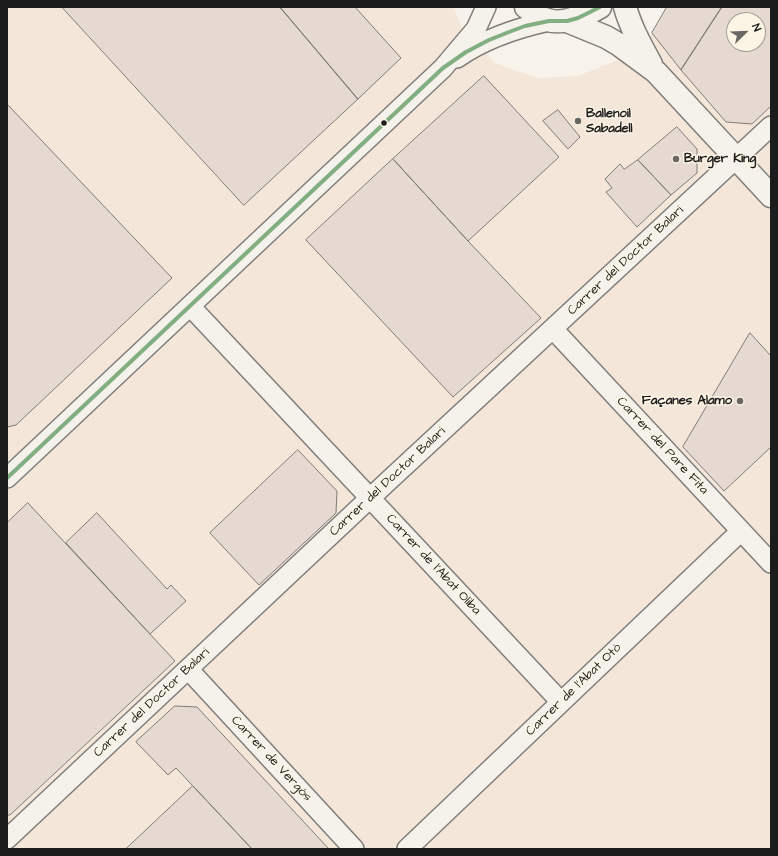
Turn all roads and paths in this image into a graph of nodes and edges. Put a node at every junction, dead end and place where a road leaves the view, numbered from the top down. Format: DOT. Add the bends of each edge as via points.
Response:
graph roads {
  1 [pos="486,7"];
  2 [pos="526,7"];
  3 [pos="600,7"];
  4 [pos="625,7"];
  5 [pos="558,21"];
  6 [pos="443,68"];
  7 [pos="656,72"];
  8 [pos="771,126"];
  9 [pos="736,159"];
  10 [pos="771,196"];
  11 [pos="190,306"];
  12 [pos="553,329"];
  13 [pos="7,478"];
  14 [pos="370,498"];
  15 [pos="741,531"];
  16 [pos="771,563"];
  17 [pos="188,669"];
  18 [pos="561,702"];
  19 [pos="7,839"];
  20 [pos="354,849"];
  21 [pos="407,849"];
  1 -- 6 [label="street" via="476,29"];
  2 -- 5 [label="main road" via="532,12"];
  3 -- 5 [label="main road" via="578,18"];
  4 -- 7 [label="main road" via="634,32"];
  5 -- 6 [label="street" via="525,26 490,40"];
  5 -- 7 [label="main road" via="606,37"];
  6 -- 11 [label="street"];
  7 -- 9 [label="main road"];
  8 -- 9 [label="street, Carrer del Doctor Balari"];
  9 -- 10 [label="main road"];
  9 -- 12 [label="street, Carrer del Doctor Balari"];
  11 -- 13 [label="street"];
  11 -- 14 [label="street, Carrer de l'Abat Oliba"];
  12 -- 14 [label="street, Carrer del Doctor Balari"];
  12 -- 15 [label="street, Carrer del Pare Fita"];
  14 -- 17 [label="street, Carrer del Doctor Balari"];
  14 -- 18 [label="street, Carrer de l'Abat Oliba"];
  15 -- 16 [label="street, Carrer del Pare Fita"];
  15 -- 18 [label="street, Carrer de l'Abat Otó"];
  17 -- 19 [label="street, Carrer del Doctor Balari"];
  17 -- 20 [label="street, Carrer de Vergós"];
  18 -- 21 [label="street, Carrer de l'Abat Otó"];
}
